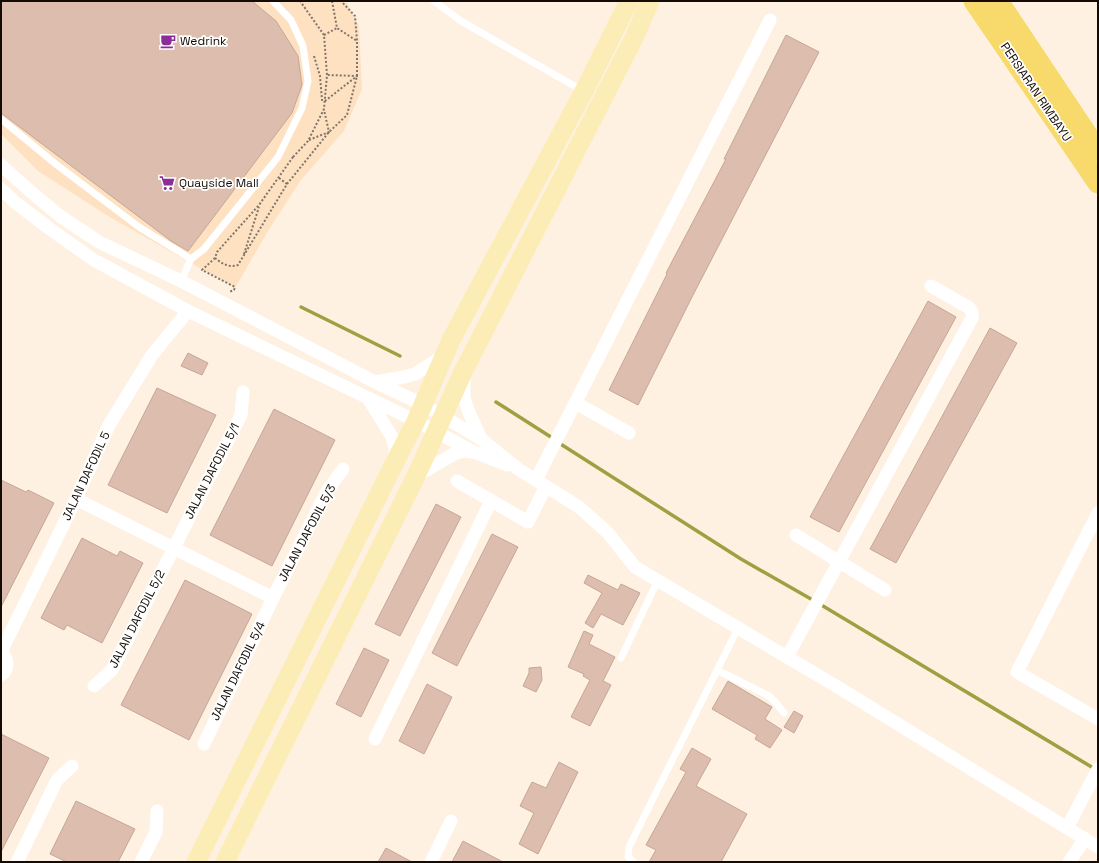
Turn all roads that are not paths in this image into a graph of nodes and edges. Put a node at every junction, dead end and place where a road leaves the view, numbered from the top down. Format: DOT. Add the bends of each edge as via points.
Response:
graph roads {
  1 [pos="273,1"];
  2 [pos="434,1"];
  3 [pos="629,1"];
  4 [pos="650,1"];
  5 [pos="974,1"];
  6 [pos="998,1"];
  7 [pos="770,20"];
  8 [pos="584,91"];
  9 [pos="1,119"];
  10 [pos="1098,151"];
  11 [pos="1,165"];
  12 [pos="1098,183"];
  13 [pos="1,189"];
  14 [pos="191,259"];
  15 [pos="181,281"];
  16 [pos="931,286"];
  17 [pos="188,311"];
  18 [pos="451,340"];
  19 [pos="464,370"];
  20 [pos="375,382"];
  21 [pos="243,392"];
  22 [pos="368,398"];
  23 [pos="576,403"];
  24 [pos="420,413"];
  25 [pos="439,424"];
  26 [pos="629,433"];
  27 [pos="481,438"];
  28 [pos="474,452"];
  29 [pos="395,462"];
  30 [pos="343,468"];
  31 [pos="518,469"];
  32 [pos="416,476"];
  33 [pos="457,481"];
  34 [pos="541,483"];
  35 [pos="76,499"];
  36 [pos="491,501"];
  37 [pos="1098,513"];
  38 [pos="796,535"];
  39 [pos="174,548"];
  40 [pos="838,561"];
  41 [pos="658,580"];
  42 [pos="885,590"];
  43 [pos="273,598"];
  44 [pos="738,628"];
  45 [pos="1,652"];
  46 [pos="786,657"];
  47 [pos="621,658"];
  48 [pos="717,670"];
  49 [pos="1,675"];
  50 [pos="94,686"];
  51 [pos="784,713"];
  52 [pos="1098,719"];
  53 [pos="375,738"];
  54 [pos="204,744"];
  55 [pos="72,766"];
  56 [pos="1097,771"];
  57 [pos="157,811"];
  58 [pos="451,821"];
  59 [pos="1067,828"];
  60 [pos="1082,842"];
  61 [pos="1098,847"];
  62 [pos="1070,861"];
  63 [pos="17,862"];
  64 [pos="141,862"];
  65 [pos="196,862"];
  66 [pos="225,862"];
  67 [pos="430,862"];
  68 [pos="634,862"];
  1 -- 14 [label="lane" via="291,20 303,46 308,81 302,108 278,157 204,249"];
  2 -- 8 [label="lane" via="461,21"];
  3 -- 8 [label="street"];
  4 -- 19 [label="street" via="635,36"];
  5 -- 12 [label="main road, PERSIARAN RIMBAYU"];
  6 -- 10 [label="main road, PERSIARAN RIMBAYU"];
  7 -- 23 [label="street"];
  8 -- 18 [label="street"];
  9 -- 14 [label="lane" via="139,227"];
  11 -- 15 [label="street" via="60,216 99,242"];
  13 -- 17 [label="street" via="50,229 94,260"];
  14 -- 15 [label="lane"];
  15 -- 20 [label="street"];
  16 -- 40 [label="street" via="968,307 973,315"];
  17 -- 22 [label="street"];
  17 -- 35 [label="street, JALAN DAFODIL 5" via="152,355 113,419"];
  18 -- 20 [label="street" via="440,358 415,374"];
  18 -- 24 [label="street"];
  19 -- 25 [label="street"];
  19 -- 27 [label="street" via="464,398"];
  20 -- 24 [label="street"];
  21 -- 39 [label="street, JALAN DAFODIL 5/1" via="240,415"];
  22 -- 24 [label="street"];
  22 -- 29 [label="street" via="392,437"];
  23 -- 26 [label="street"];
  23 -- 34 [label="street" via="556,442"];
  24 -- 25 [label="street"];
  24 -- 25 [label="street"];
  24 -- 29 [label="street"];
  25 -- 27 [label="street"];
  25 -- 28 [label="street"];
  25 -- 32 [label="street"];
  27 -- 31 [label="street"];
  28 -- 31 [label="street"];
  28 -- 32 [label="street" via="463,451 454,454"];
  29 -- 65 [label="street"];
  30 -- 43 [label="street, JALAN DAFODIL 5/3" via="327,491"];
  31 -- 34 [label="street"];
  32 -- 66 [label="street"];
  33 -- 36 [label="street"];
  34 -- 36 [label="street" via="528,522"];
  34 -- 41 [label="street" via="579,507 608,533 636,567"];
  35 -- 39 [label="street"];
  35 -- 45 [label="street, JALAN DAFODIL 5"];
  36 -- 53 [label="street"];
  37 -- 52 [label="street" via="1017,672"];
  38 -- 40 [label="street"];
  39 -- 43 [label="street"];
  39 -- 50 [label="street, JALAN DAFODIL 5/2" via="112,670"];
  40 -- 42 [label="street"];
  40 -- 46 [label="street"];
  41 -- 44 [label="street"];
  41 -- 47 [label="lane"];
  43 -- 54 [label="street, JALAN DAFODIL 5/4"];
  44 -- 46 [label="street"];
  44 -- 48 [label="lane"];
  45 -- 49 [label="street" via="7,662 6,670"];
  46 -- 59 [label="street"];
  48 -- 51 [label="lane" via="769,696"];
  48 -- 68 [label="lane" via="629,847 628,857"];
  55 -- 63 [label="street" via="57,780"];
  56 -- 59 [label="street"];
  57 -- 64 [label="street" via="156,832"];
  58 -- 67 [label="street"];
  59 -- 60 [label="street"];
  60 -- 61 [label="street"];
  60 -- 62 [label="street"];
}
